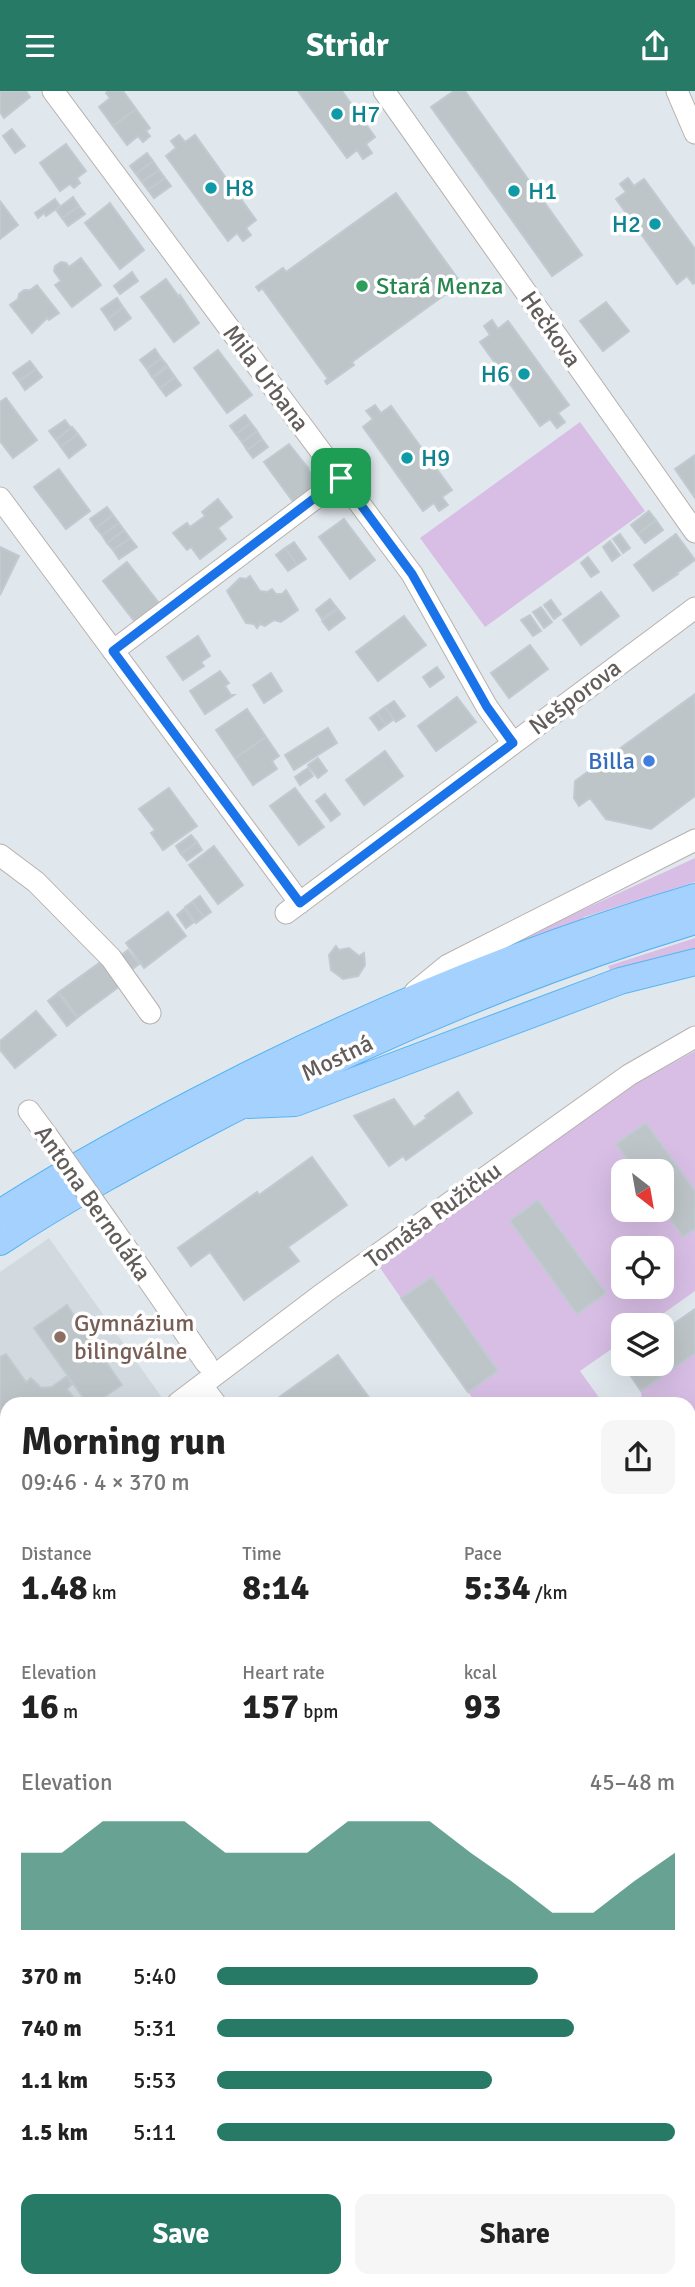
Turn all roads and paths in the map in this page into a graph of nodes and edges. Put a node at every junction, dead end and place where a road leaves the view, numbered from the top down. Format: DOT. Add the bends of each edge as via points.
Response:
graph roads {
  1 [pos="53,91"];
  2 [pos="384,91"];
  3 [pos="677,91"];
  4 [pos="695,132"];
  5 [pos="341,478"];
  6 [pos="0,498"];
  7 [pos="695,532"];
  8 [pos="695,608"];
  9 [pos="113,651"];
  10 [pos="513,743"];
  11 [pos="695,840"];
  12 [pos="0,855"];
  13 [pos="695,897"];
  14 [pos="695,921"];
  15 [pos="695,962"];
  16 [pos="403,1002"];
  17 [pos="150,1013"];
  18 [pos="695,1037"];
  19 [pos="242,1105"];
  20 [pos="29,1111"];
  21 [pos="0,1213"];
  22 [pos="0,1242"];
  23 [pos="206,1363"];
  24 [pos="202,1386"];
  25 [pos="186,1397"];
  26 [pos="210,1397"];
  1 -- 5 [label="street, Mila Urbana"];
  2 -- 7 [label="street, Hečkova"];
  3 -- 4 [label="street"];
  5 -- 9 [label="street"];
  5 -- 10 [label="street, Mila Urbana" via="412,574 487,707"];
  6 -- 9 [label="street"];
  8 -- 10 [label="street, Nešporova"];
  9 -- 10 [label="street, Nešporova" via="293,908"];
  11 -- 16 [label="street" via="448,965"];
  12 -- 17 [label="street" via="36,882 111,958"];
  13 -- 16 [label="main road, Mostná" via="556,941"];
  14 -- 19 [label="main road, Mostná" via="443,1011"];
  15 -- 19 [label="main road" via="620,981 295,1103"];
  16 -- 21 [label="main road, Mostná" via="172,1113"];
  18 -- 24 [label="street, Tomáša Ružičku" via="618,1083 325,1292"];
  19 -- 22 [label="main road, Mostná" via="110,1174"];
  20 -- 23 [label="street, Antona Bernoláka, bridge"];
  24 -- 25 [label="street, Tomáša Ružičku"];
  24 -- 26 [label="street"];
}
